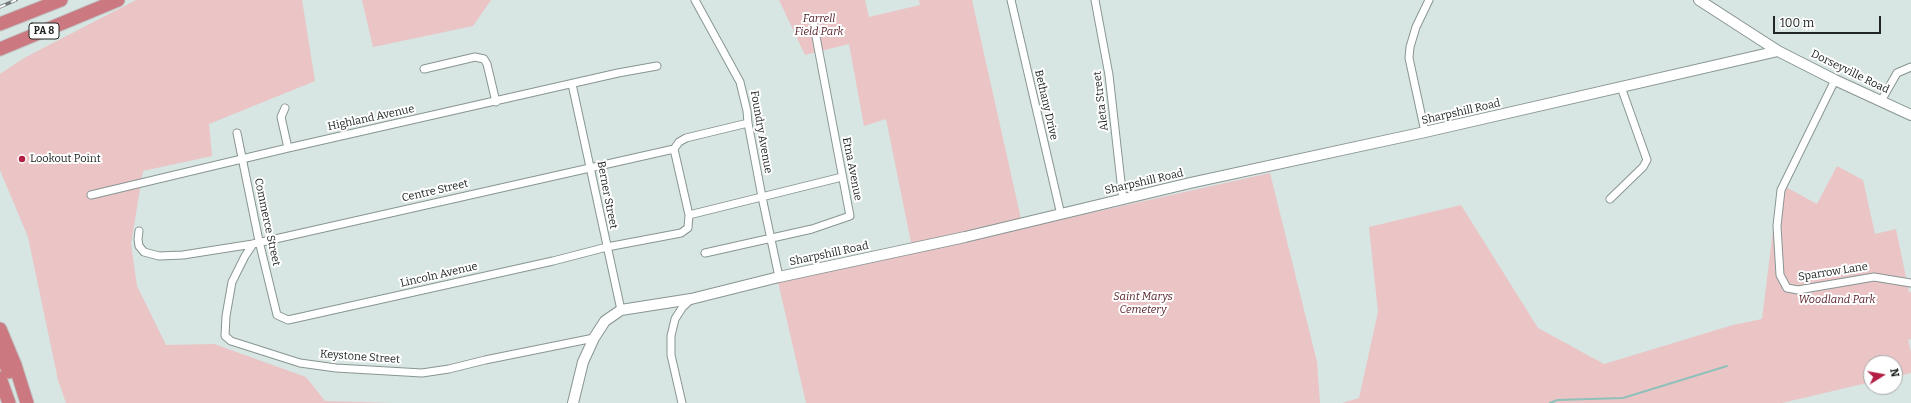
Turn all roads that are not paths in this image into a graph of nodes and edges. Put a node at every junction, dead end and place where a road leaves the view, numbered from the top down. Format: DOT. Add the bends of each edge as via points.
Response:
graph roads {
  1 [pos="61,0"];
  2 [pos="118,0"];
  3 [pos="696,0"];
  4 [pos="1010,0"];
  5 [pos="1096,0"];
  6 [pos="1429,0"];
  7 [pos="1701,0"];
  8 [pos="87,14"];
  9 [pos="0,24"];
  10 [pos="814,26"];
  11 [pos="0,49"];
  12 [pos="1778,51"];
  13 [pos="0,56"];
  14 [pos="657,66"];
  15 [pos="1911,67"];
  16 [pos="424,69"];
  17 [pos="1835,80"];
  18 [pos="572,84"];
  19 [pos="1621,87"];
  20 [pos="1881,101"];
  21 [pos="496,102"];
  22 [pos="285,108"];
  23 [pos="1911,115"];
  24 [pos="748,123"];
  25 [pos="1426,132"];
  26 [pos="237,133"];
  27 [pos="288,148"];
  28 [pos="674,149"];
  29 [pos="243,159"];
  30 [pos="591,167"];
  31 [pos="842,177"];
  32 [pos="90,195"];
  33 [pos="762,197"];
  34 [pos="1610,199"];
  35 [pos="1123,200"];
  36 [pos="689,215"];
  37 [pos="1061,215"];
  38 [pos="139,231"];
  39 [pos="770,238"];
  40 [pos="256,242"];
  41 [pos="607,247"];
  42 [pos="705,253"];
  43 [pos="779,277"];
  44 [pos="1911,283"];
  45 [pos="691,298"];
  46 [pos="621,310"];
  47 [pos="277,315"];
  48 [pos="0,329"];
  49 [pos="594,338"];
  50 [pos="0,353"];
  51 [pos="0,378"];
  52 [pos="9,403"];
  53 [pos="23,403"];
  54 [pos="27,403"];
  55 [pos="573,403"];
  56 [pos="682,403"];
  1 -- 9 [label="highway, PA 8"];
  2 -- 8 [label="highway, PA 8"];
  3 -- 24 [label="street, Foundry Avenue" via="740,82"];
  4 -- 37 [label="street, Bethany Drive"];
  5 -- 35 [label="street, Aleta Street" via="1109,75"];
  6 -- 25 [label="street" via="1416,27 1409,58"];
  7 -- 12 [label="street, Dorseyville Road"];
  8 -- 11 [label="highway, PA 8"];
  8 -- 13 [label="highway"];
  10 -- 31 [label="street, Etna Avenue"];
  12 -- 17 [label="street, Dorseyville Road"];
  12 -- 19 [label="street, Sharpshill Road"];
  14 -- 18 [label="street, Highland Avenue"];
  15 -- 20 [label="street" via="1897,73"];
  16 -- 21 [label="street" via="475,57 484,59"];
  17 -- 20 [label="street, Dorseyville Road"];
  17 -- 44 [label="street, Sparrow Lane" via="1781,190 1777,226 1780,275 1787,288 1798,290 1874,277"];
  18 -- 21 [label="street, Highland Avenue"];
  18 -- 30 [label="street, Berner Street"];
  19 -- 25 [label="street, Sharpshill Road"];
  19 -- 34 [label="street" via="1647,160"];
  20 -- 23 [label="street, Dorseyville Road"];
  21 -- 27 [label="street, Highland Avenue"];
  22 -- 27 [label="street" via="281,117"];
  24 -- 28 [label="street, Centre Street" via="686,138"];
  24 -- 33 [label="street, Foundry Avenue"];
  25 -- 35 [label="street, Sharpshill Road" via="1290,160"];
  26 -- 29 [label="street, Commerce Street"];
  27 -- 29 [label="street, Highland Avenue"];
  28 -- 30 [label="street, Centre Street"];
  28 -- 36 [label="street"];
  29 -- 32 [label="street, Highland Avenue"];
  29 -- 40 [label="street, Commerce Street"];
  30 -- 40 [label="street, Centre Street"];
  30 -- 41 [label="street, Berner Street"];
  31 -- 33 [label="street"];
  31 -- 39 [label="street, Etna Avenue" via="850,216 812,229"];
  33 -- 36 [label="street"];
  33 -- 39 [label="street, Foundry Avenue"];
  35 -- 37 [label="street, Sharpshill Road"];
  36 -- 41 [label="street, Lincoln Avenue" via="688,228 681,233"];
  37 -- 43 [label="street, Sharpshill Road"];
  38 -- 40 [label="street, Centre Street" via="139,246 144,252 159,256 183,255"];
  39 -- 42 [label="street, Etna Avenue"];
  39 -- 43 [label="street, Foundry Avenue"];
  40 -- 47 [label="street, Commerce Street"];
  40 -- 49 [label="street, Keystone Street" via="245,256 232,282 225,336 231,341 300,363 336,368 422,373"];
  41 -- 46 [label="street, Berner Street"];
  41 -- 47 [label="street, Lincoln Avenue" via="288,320"];
  43 -- 45 [label="street, Sharpshill Road"];
  45 -- 46 [label="street, Sharpshill Road"];
  45 -- 56 [label="street" via="675,319 671,336 671,355"];
  46 -- 49 [label="street, Sharpshill Road" via="605,321"];
  48 -- 54 [label="highway"];
  49 -- 55 [label="street, Sharpshill Road" via="583,362"];
  50 -- 53 [label="highway"];
  51 -- 52 [label="highway"];
}
